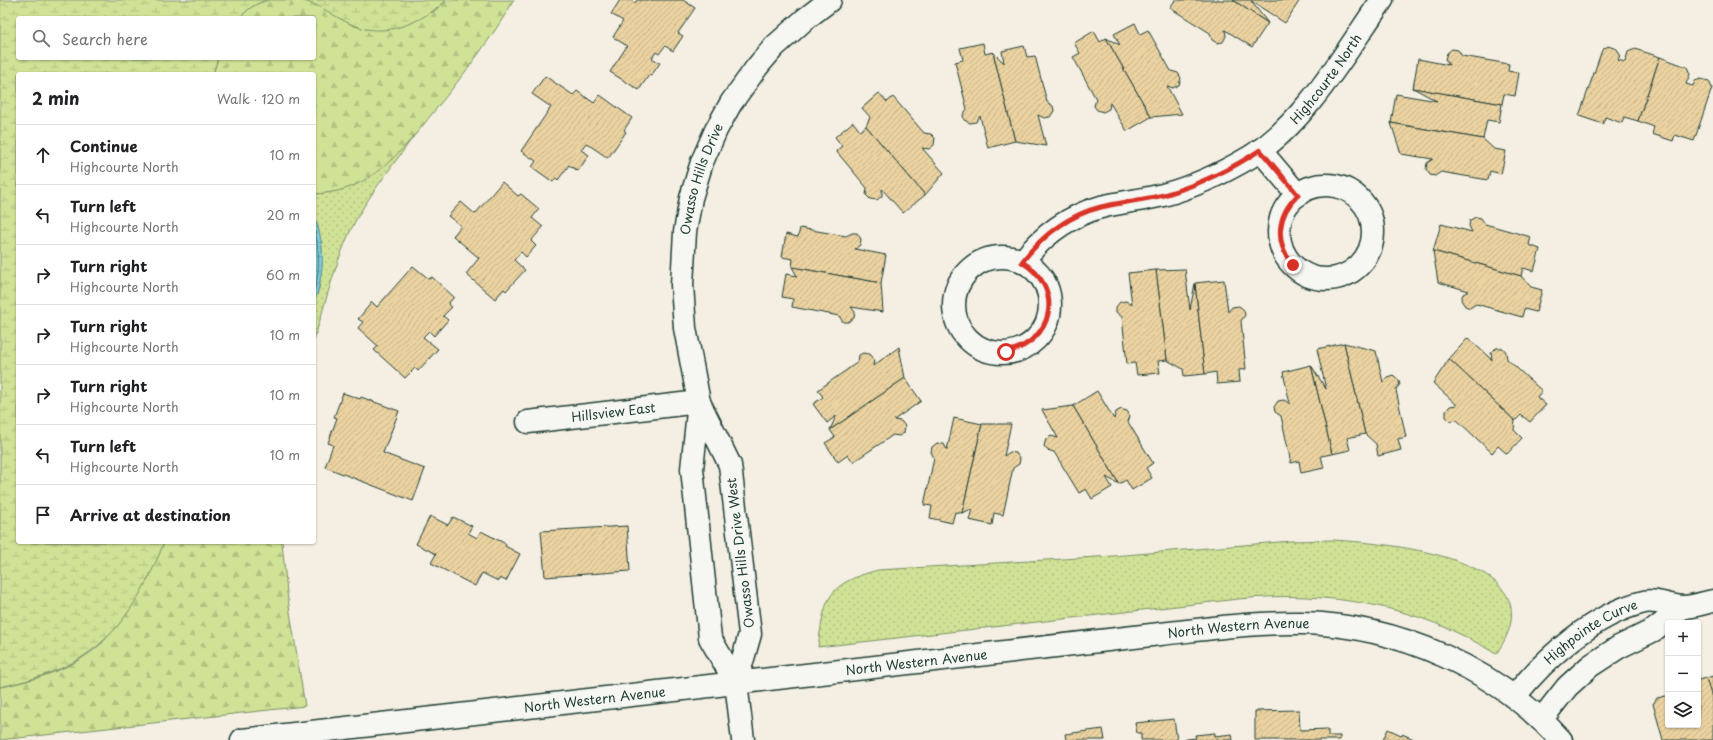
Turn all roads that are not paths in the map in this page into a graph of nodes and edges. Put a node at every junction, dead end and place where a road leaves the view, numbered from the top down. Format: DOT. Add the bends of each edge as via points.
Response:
graph roads {
  1 [pos="830,0"];
  2 [pos="1382,0"];
  3 [pos="1260,150"];
  4 [pos="1298,195"];
  5 [pos="1022,262"];
  6 [pos="699,402"];
  7 [pos="528,422"];
  8 [pos="1713,601"];
  9 [pos="1683,607"];
  10 [pos="736,683"];
  11 [pos="1514,697"];
  12 [pos="1541,720"];
  13 [pos="334,735"];
  14 [pos="242,740"];
  15 [pos="743,740"];
  16 [pos="1561,740"];
  1 -- 6 [label="street, Owasso Hills Drive" via="783,38 752,73 719,123 696,180 685,232 682,285 685,328"];
  2 -- 3 [label="street, Highcourte North" via="1317,92 1287,126"];
  3 -- 4 [label="street"];
  3 -- 5 [label="street, Highcourte North" via="1231,167 1175,191 1101,207 1078,216 1043,239"];
  4 -- 4 [label="street" via="1281,219 1280,239 1286,258 1300,272 1319,279 1338,278 1356,269 1369,252 1373,232 1363,203 1347,190 1337,186 1317,186"];
  5 -- 5 [label="street" via="1012,258 990,258 970,268 958,286 955,297 956,319 967,338 986,350 1006,352 1026,346 1034,340 1046,323 1049,303 1044,283 1031,267"];
  6 -- 7 [label="street, Hillsview East"];
  6 -- 10 [label="street" via="692,469 710,638"];
  6 -- 10 [label="street, Owasso Hills Drive West" via="730,465 750,634"];
  8 -- 9 [label="street, Highpointe Curve"];
  9 -- 11 [label="street, Highpointe Curve" via="1645,602 1604,619 1574,638 1546,662"];
  9 -- 12 [label="street, Highpointe Curve" via="1654,630 1619,647 1590,666 1567,687"];
  10 -- 11 [label="street, North Western Avenue" via="1160,634 1255,624 1303,623 1350,628 1400,639 1460,664"];
  10 -- 13 [label="street, North Western Avenue"];
  10 -- 15 [label="street"];
  11 -- 12 [label="street, North Western Avenue"];
  12 -- 16 [label="street, North Western Avenue"];
  13 -- 14 [label="street, North Western Avenue"];
}
